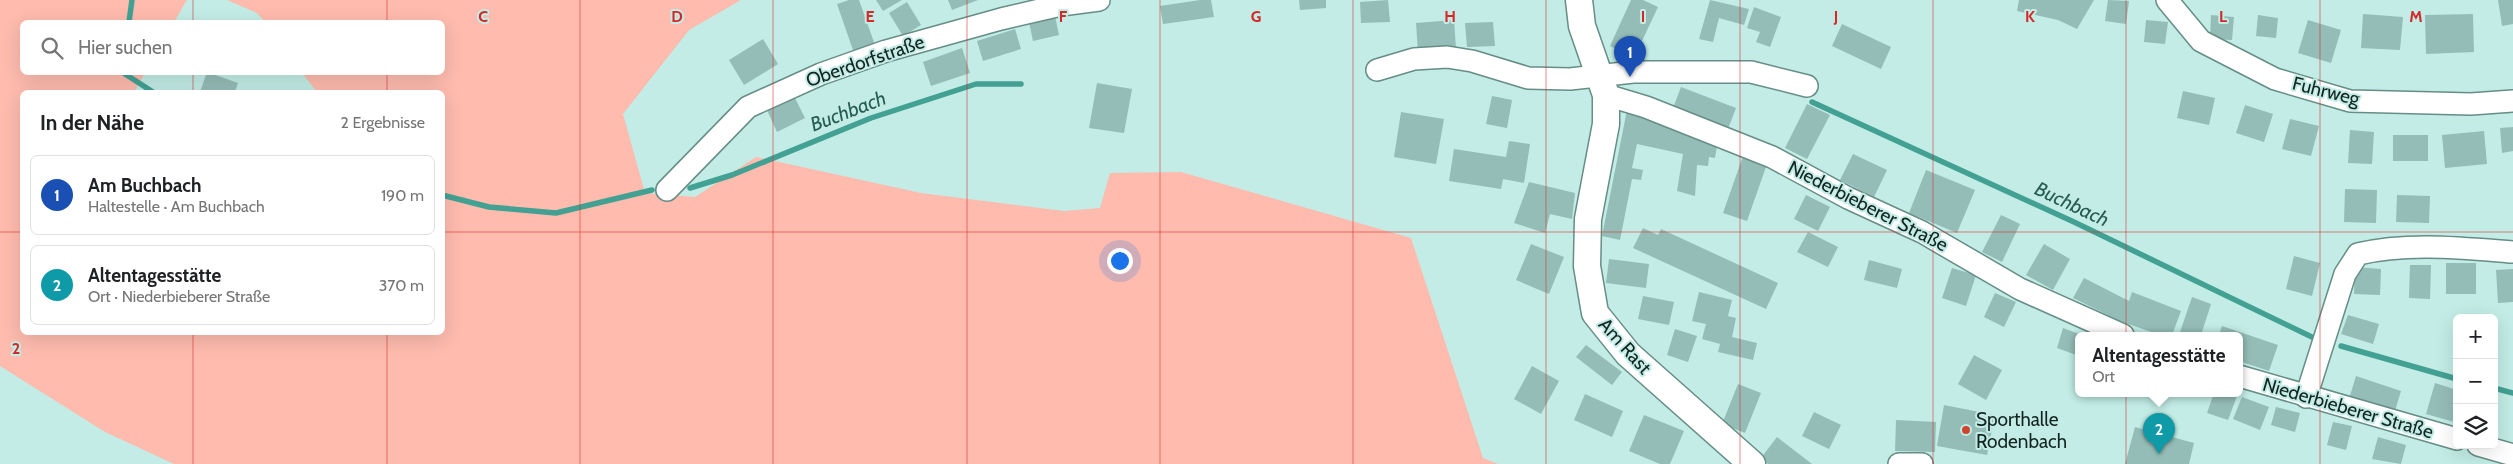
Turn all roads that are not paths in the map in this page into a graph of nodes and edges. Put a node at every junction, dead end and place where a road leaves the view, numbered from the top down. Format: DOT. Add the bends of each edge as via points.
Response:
graph roads {
  1 [pos="1099,0"];
  2 [pos="1578,0"];
  3 [pos="2167,0"];
  4 [pos="1377,70"];
  5 [pos="1603,85"];
  6 [pos="1807,86"];
  7 [pos="2513,100"];
  8 [pos="667,190"];
  9 [pos="2513,252"];
  10 [pos="2116,332"];
  11 [pos="2243,377"];
  12 [pos="2306,397"];
  13 [pos="2453,438"];
  14 [pos="2483,452"];
  15 [pos="2513,455"];
  16 [pos="1752,464"];
  17 [pos="1899,464"];
  18 [pos="1922,464"];
  1 -- 8 [label="street, Oberdorfstraße" via="1001,19 886,51 821,74 748,107"];
  2 -- 5 [label="street" via="1582,26"];
  3 -- 7 [label="street, Fuhrweg" via="2200,41 2275,78 2350,101 2471,104"];
  4 -- 5 [label="street" via="1414,59 1447,57 1528,78 1570,79"];
  5 -- 6 [label="street" via="1633,72 1751,72"];
  5 -- 10 [label="street, Niederbieberer Straße" via="1646,107 1772,156 1848,198 1922,232 2020,289"];
  5 -- 16 [label="street, Am Rast" via="1606,124 1588,220 1587,266 1595,313 1628,354"];
  9 -- 12 [label="street" via="2382,248 2358,254 2342,284"];
  11 -- 12 [label="street, Niederbieberer Straße"];
  12 -- 13 [label="street, Niederbieberer Straße"];
  14 -- 15 [label="street"];
  17 -- 18 [label="street"];
}
